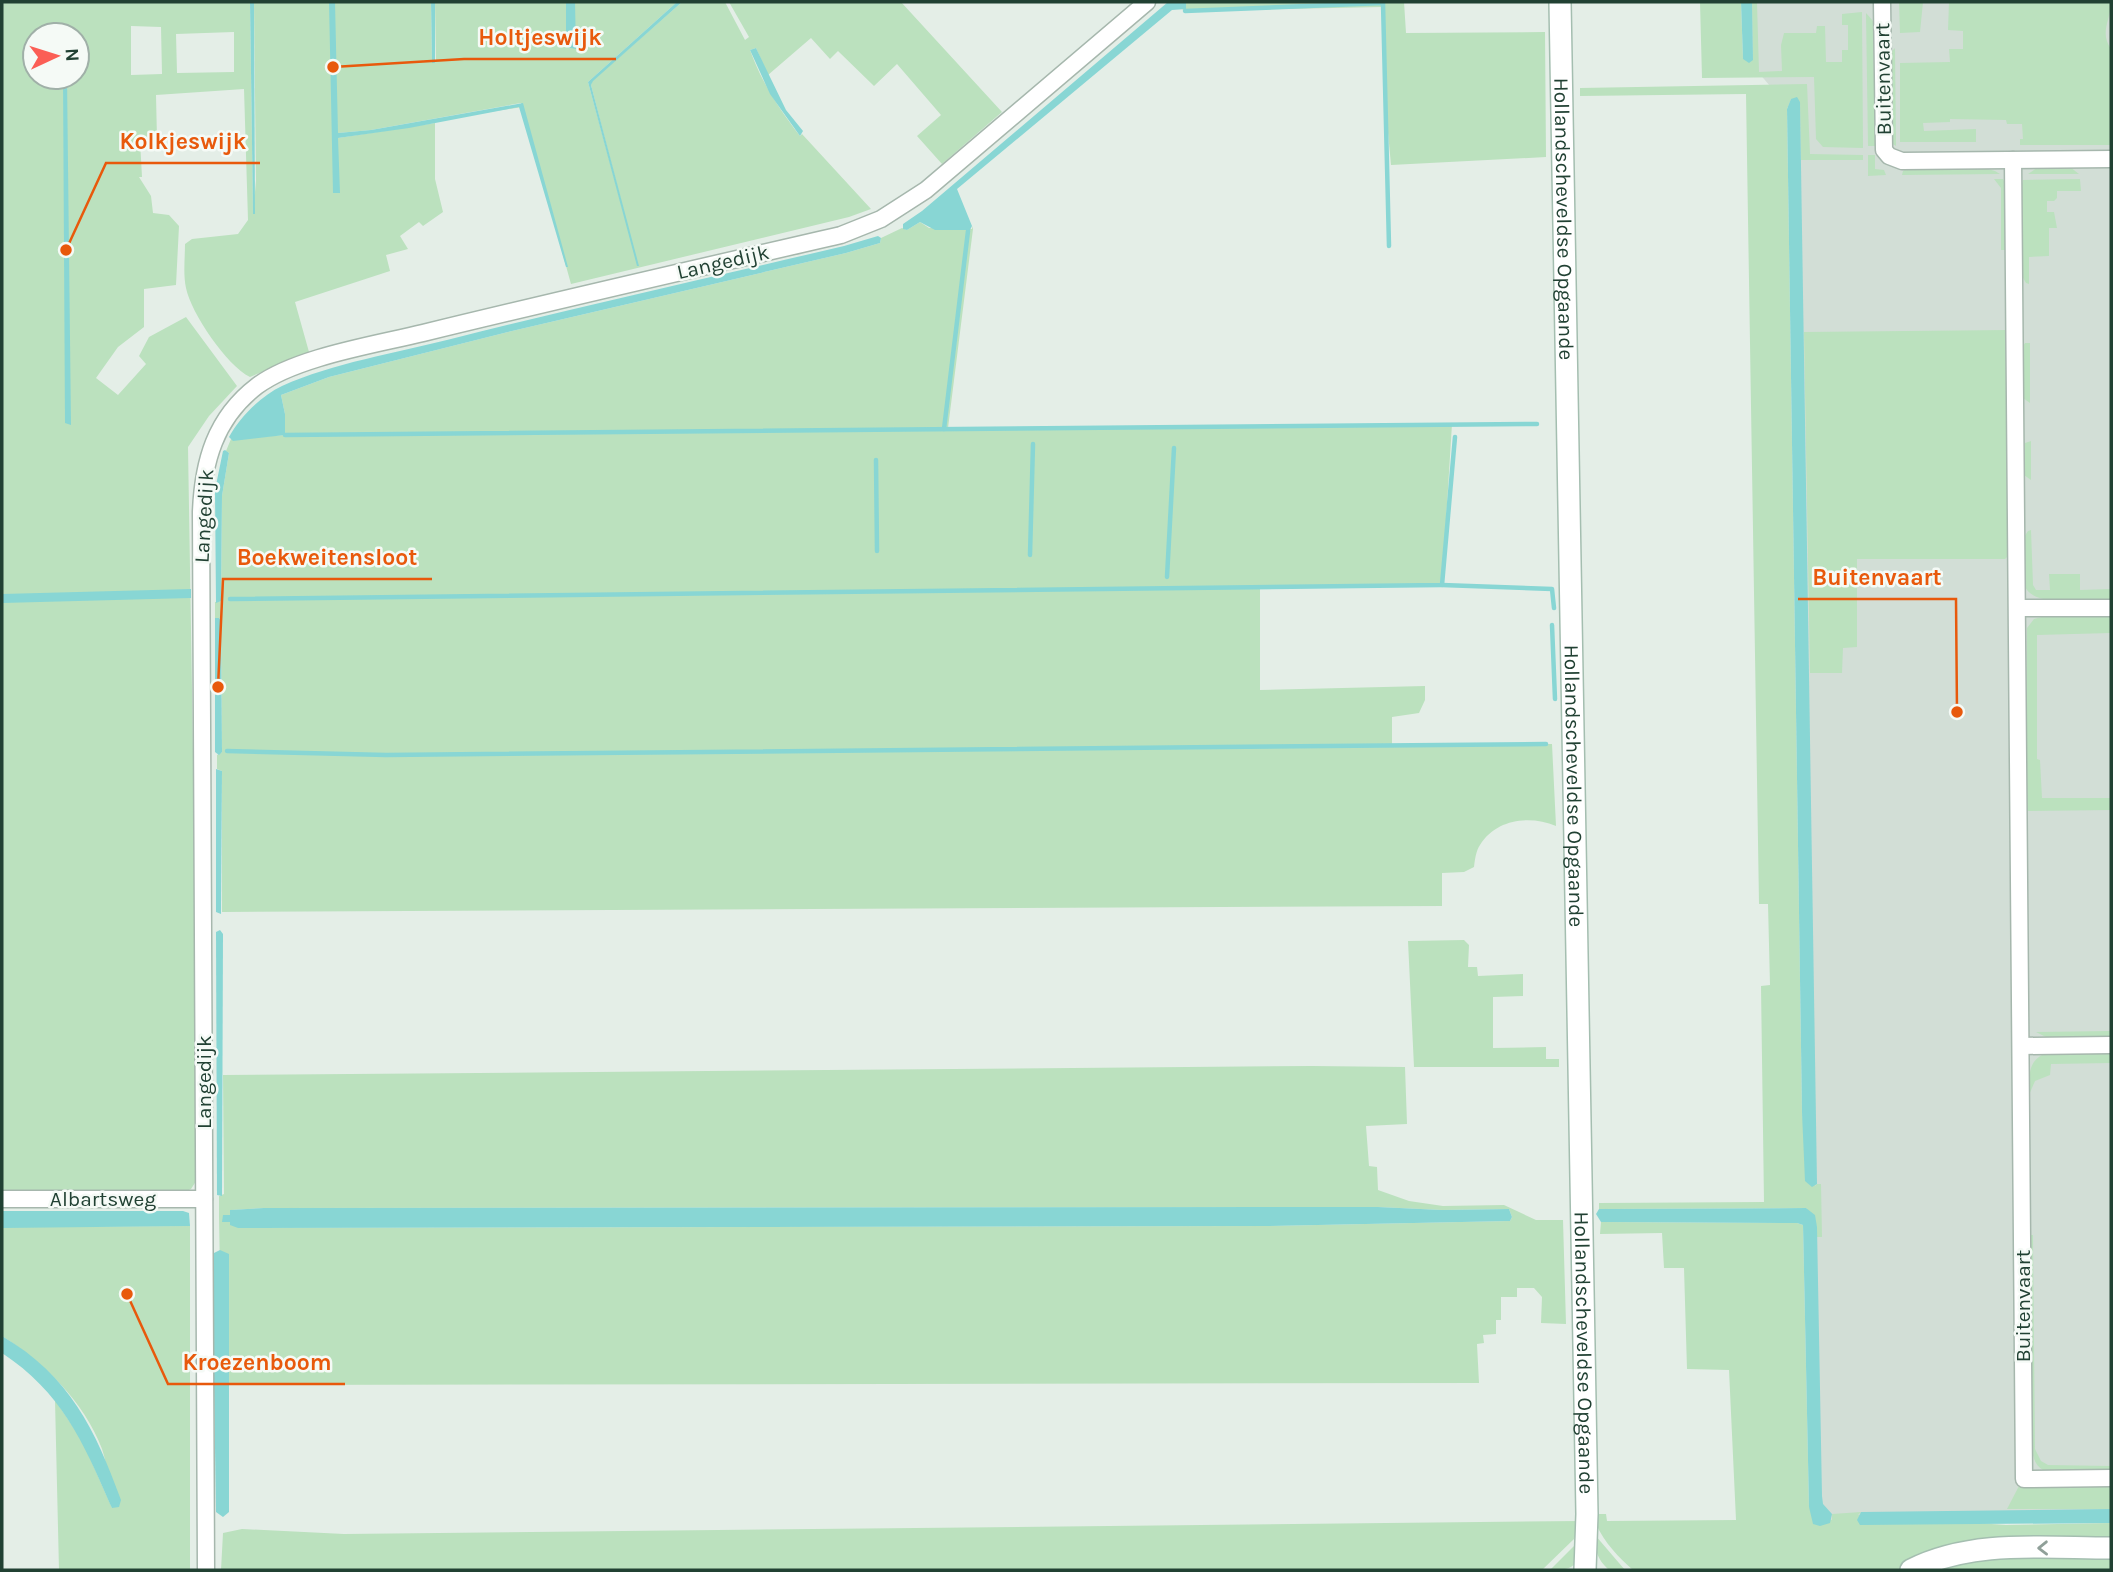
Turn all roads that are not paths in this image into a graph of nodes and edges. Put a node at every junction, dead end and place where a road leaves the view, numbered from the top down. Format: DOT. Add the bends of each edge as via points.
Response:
graph roads {
  1 [pos="1147,2"];
  2 [pos="1560,2"];
  3 [pos="1882,2"];
  4 [pos="2111,159"];
  5 [pos="2013,160"];
  6 [pos="2018,608"];
  7 [pos="2111,608"];
  8 [pos="2111,1045"];
  9 [pos="2021,1046"];
  10 [pos="2,1199"];
  11 [pos="204,1199"];
  12 [pos="2111,1478"];
  13 [pos="2111,1548"];
  14 [pos="206,1570"];
  15 [pos="1585,1570"];
  16 [pos="1911,1570"];
  1 -- 11 [label="street, Langedijk" via="926,190 874,222 841,234 323,358 264,382 223,421 211,447 202,503"];
  2 -- 15 [label="street, Hollandscheveldse Opgaande"];
  3 -- 5 [label="street, Buitenvaart" via="1884,150 1902,161"];
  4 -- 5 [label="street, Buitenvaart"];
  5 -- 6 [label="street, Buitenvaart"];
  6 -- 7 [label="street"];
  6 -- 9 [label="street, Buitenvaart"];
  8 -- 9 [label="street"];
  9 -- 12 [label="street, Buitenvaart" via="2024,1479"];
  10 -- 11 [label="street, Albartsweg"];
  11 -- 14 [label="street, Langedijk"];
  13 -- 16 [label="street, one-way" via="1977,1550 1944,1556"];
}
